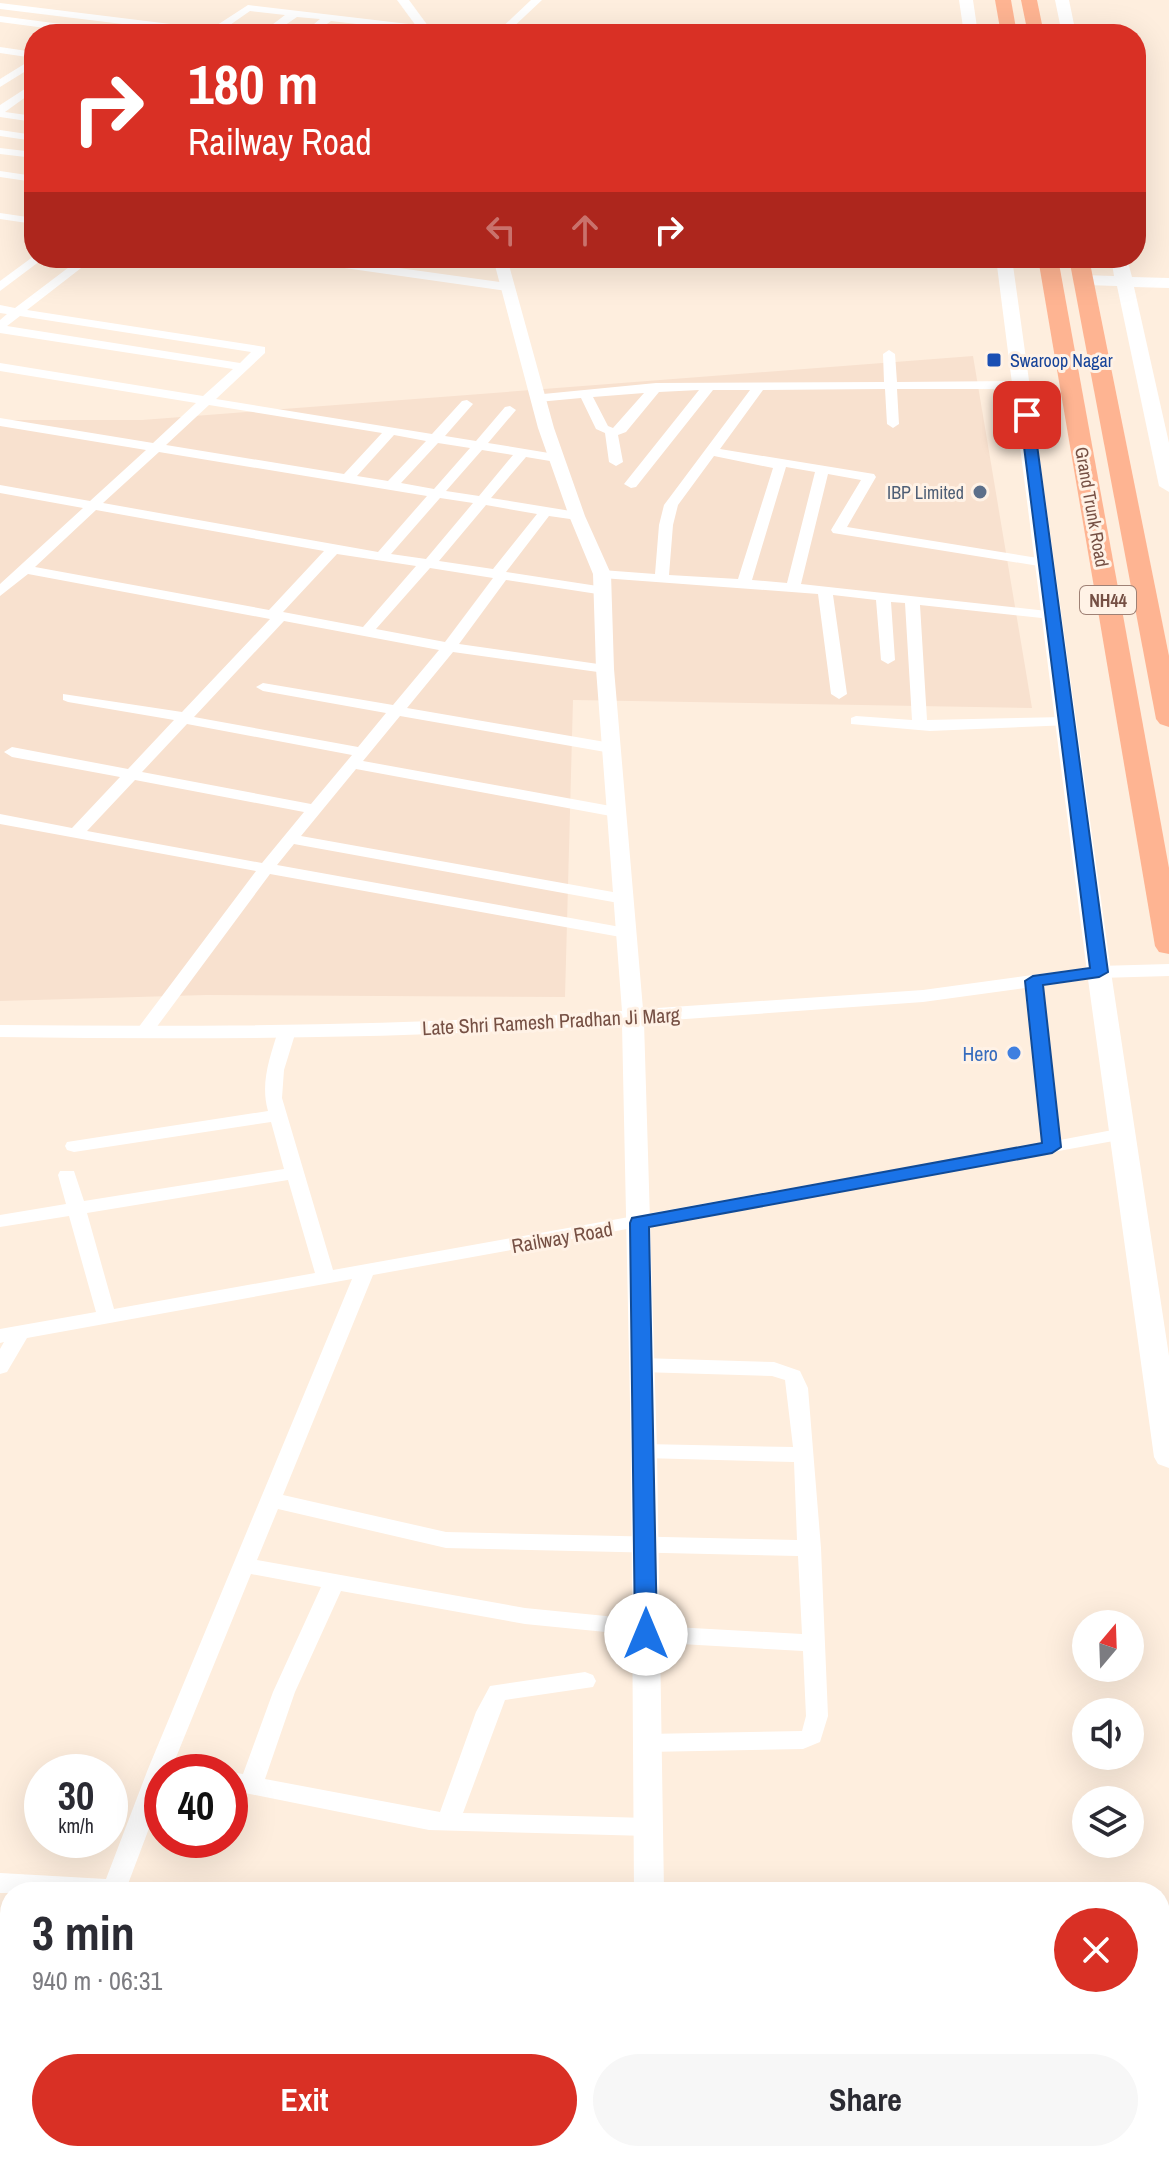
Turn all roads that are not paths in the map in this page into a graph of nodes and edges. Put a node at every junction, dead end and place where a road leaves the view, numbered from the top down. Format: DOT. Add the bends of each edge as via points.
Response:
graph roads {
  1 [pos="403,0"];
  2 [pos="537,0"];
  3 [pos="966,0"];
  4 [pos="1003,0"];
  5 [pos="1029,0"];
  6 [pos="1062,0"];
  7 [pos="0,6"];
  8 [pos="294,14"];
  9 [pos="328,18"];
  10 [pos="0,19"];
  11 [pos="38,24"];
  12 [pos="141,24"];
  13 [pos="223,24"];
  14 [pos="280,24"];
  15 [pos="320,24"];
  16 [pos="371,24"];
  17 [pos="422,24"];
  18 [pos="511,24"];
  19 [pos="970,24"];
  20 [pos="1007,24"];
  21 [pos="1034,24"];
  22 [pos="1067,24"];
  23 [pos="0,50"];
  24 [pos="24,54"];
  25 [pos="24,68"];
  26 [pos="0,84"];
  27 [pos="24,94"];
  28 [pos="0,112"];
  29 [pos="24,117"];
  30 [pos="0,133"];
  31 [pos="24,137"];
  32 [pos="0,151"];
  33 [pos="24,154"];
  34 [pos="0,174"];
  35 [pos="24,178"];
  36 [pos="2,218"];
  37 [pos="24,220"];
  38 [pos="25,268"];
  39 [pos="75,268"];
  40 [pos="373,268"];
  41 [pos="502,268"];
  42 [pos="1005,268"];
  43 [pos="1050,268"];
  44 [pos="1121,268"];
  45 [pos="1082,269"];
  46 [pos="1124,281"];
  47 [pos="1169,283"];
  48 [pos="0,287"];
  49 [pos="507,287"];
  50 [pos="0,309"];
  51 [pos="17,312"];
  52 [pos="0,327"];
  53 [pos="889,354"];
  54 [pos="0,367"];
  55 [pos="243,367"];
  56 [pos="891,384"];
  57 [pos="760,385"];
  58 [pos="1023,385"];
  59 [pos="709,386"];
  60 [pos="656,387"];
  61 [pos="585,394"];
  62 [pos="538,398"];
  63 [pos="204,401"];
  64 [pos="467,404"];
  65 [pos="510,410"];
  66 [pos="0,422"];
  67 [pos="893,424"];
  68 [pos="390,432"];
  69 [pos="611,432"];
  70 [pos="434,439"];
  71 [pos="478,446"];
  72 [pos="155,447"];
  73 [pos="711,451"];
  74 [pos="522,453"];
  75 [pos="556,458"];
  76 [pos="616,462"];
  77 [pos="777,462"];
  78 [pos="823,469"];
  79 [pos="348,478"];
  80 [pos="631,484"];
  81 [pos="392,485"];
  82 [pos="1169,486"];
  83 [pos="0,489"];
  84 [pos="436,493"];
  85 [pos="482,500"];
  86 [pos="92,506"];
  87 [pos="546,511"];
  88 [pos="577,516"];
  89 [pos="334,549"];
  90 [pos="381,557"];
  91 [pos="1045,563"];
  92 [pos="427,564"];
  93 [pos="24,569"];
  94 [pos="499,576"];
  95 [pos="662,576"];
  96 [pos="603,582"];
  97 [pos="744,583"];
  98 [pos="793,587"];
  99 [pos="825,590"];
  100 [pos="0,592"];
  101 [pos="883,596"];
  102 [pos="912,599"];
  103 [pos="1051,615"];
  104 [pos="276,616"];
  105 [pos="366,632"];
  106 [pos="449,647"];
  107 [pos="888,660"];
  108 [pos="605,669"];
  109 [pos="263,687"];
  110 [pos="839,694"];
  111 [pos="68,697"];
  112 [pos="395,710"];
  113 [pos="183,718"];
  114 [pos="1169,719"];
  115 [pos="856,721"];
  116 [pos="1065,722"];
  117 [pos="923,725"];
  118 [pos="611,748"];
  119 [pos="12,752"];
  120 [pos="356,758"];
  121 [pos="131,773"];
  122 [pos="315,809"];
  123 [pos="616,812"];
  124 [pos="0,819"];
  125 [pos="75,833"];
  126 [pos="291,839"];
  127 [pos="266,870"];
  128 [pos="460,870"];
  129 [pos="624,899"];
  130 [pos="440,901"];
  131 [pos="626,933"];
  132 [pos="1169,944"];
  133 [pos="1169,970"];
  134 [pos="1099,972"];
  135 [pos="1033,981"];
  136 [pos="633,1018"];
  137 [pos="0,1031"];
  138 [pos="287,1031"];
  139 [pos="144,1032"];
  140 [pos="277,1115"];
  141 [pos="1123,1134"];
  142 [pos="74,1146"];
  143 [pos="1052,1147"];
  144 [pos="294,1173"];
  145 [pos="67,1175"];
  146 [pos="77,1209"];
  147 [pos="0,1221"];
  148 [pos="639,1223"];
  149 [pos="365,1272"];
  150 [pos="326,1279"];
  151 [pos="107,1318"];
  152 [pos="10,1334"];
  153 [pos="641,1365"];
  154 [pos="0,1367"];
  155 [pos="644,1451"];
  156 [pos="804,1455"];
  157 [pos="1169,1457"];
  158 [pos="271,1500"];
  159 [pos="645,1542"];
  160 [pos="810,1548"];
  161 [pos="244,1565"];
  162 [pos="334,1582"];
  163 [pos="646,1631"];
  164 [pos="814,1643"];
  165 [pos="585,1681"];
  166 [pos="647,1743"];
  167 [pos="175,1754"];
  168 [pos="248,1768"];
  169 [pos="248,1784"];
  170 [pos="448,1823"];
  171 [pos="144,1824"];
  172 [pos="648,1827"];
  173 [pos="117,1882"];
  174 [pos="649,1882"];
  1 -- 17 [label="street"];
  2 -- 18 [label="street"];
  3 -- 19 [label="main road"];
  4 -- 20 [label="highway"];
  5 -- 21 [label="highway"];
  6 -- 22 [label="main road"];
  7 -- 12 [label="street"];
  8 -- 9 [label="street"];
  8 -- 13 [label="street" via="244,9"];
  8 -- 14 [label="street"];
  9 -- 15 [label="street"];
  9 -- 16 [label="street"];
  10 -- 11 [label="street"];
  23 -- 24 [label="street"];
  25 -- 26 [label="street"];
  27 -- 28 [label="street"];
  28 -- 29 [label="street"];
  30 -- 31 [label="street"];
  32 -- 33 [label="street"];
  34 -- 35 [label="street"];
  36 -- 37 [label="street"];
  38 -- 48 [label="street"];
  39 -- 51 [label="street"];
  40 -- 49 [label="street"];
  41 -- 49 [label="street"];
  42 -- 58 [label="main road"];
  43 -- 132 [label="highway, Grand Trunk Road / NH44"];
  44 -- 46 [label="main road"];
  45 -- 46 [label="main road"];
  45 -- 114 [label="highway, Grand Trunk Road / NH44"];
  46 -- 47 [label="main road"];
  46 -- 82 [label="main road"];
  49 -- 62 [label="street"];
  50 -- 51 [label="street"];
  51 -- 52 [label="street"];
  51 -- 55 [label="street" via="261,350"];
  52 -- 55 [label="street"];
  53 -- 56 [label="street"];
  54 -- 63 [label="street"];
  55 -- 63 [label="street"];
  56 -- 57 [label="street"];
  56 -- 58 [label="street"];
  56 -- 67 [label="street"];
  57 -- 59 [label="street"];
  57 -- 73 [label="street"];
  58 -- 91 [label="main road"];
  59 -- 60 [label="street"];
  59 -- 80 [label="street"];
  60 -- 61 [label="street"];
  60 -- 69 [label="street" via="619,431"];
  61 -- 62 [label="street"];
  61 -- 69 [label="street" via="603,429"];
  62 -- 75 [label="street"];
  63 -- 68 [label="street"];
  63 -- 72 [label="street"];
  64 -- 70 [label="street"];
  65 -- 71 [label="street"];
  66 -- 72 [label="street"];
  68 -- 70 [label="street"];
  68 -- 79 [label="street"];
  69 -- 76 [label="street"];
  70 -- 71 [label="street"];
  70 -- 81 [label="street"];
  71 -- 74 [label="street"];
  71 -- 84 [label="street"];
  72 -- 79 [label="street"];
  72 -- 86 [label="street"];
  73 -- 77 [label="street"];
  73 -- 95 [label="street" via="671,505"];
  74 -- 75 [label="street"];
  74 -- 85 [label="street"];
  75 -- 88 [label="street"];
  77 -- 78 [label="street"];
  77 -- 97 [label="street" via="780,469"];
  78 -- 91 [label="street" via="869,477 838,530"];
  78 -- 98 [label="street"];
  79 -- 81 [label="street"];
  81 -- 84 [label="street"];
  83 -- 86 [label="street"];
  84 -- 85 [label="street"];
  84 -- 90 [label="street"];
  85 -- 87 [label="street"];
  85 -- 92 [label="street"];
  86 -- 89 [label="street"];
  86 -- 93 [label="street"];
  87 -- 88 [label="street"];
  87 -- 94 [label="street"];
  88 -- 96 [label="street"];
  89 -- 90 [label="street"];
  89 -- 104 [label="street"];
  90 -- 92 [label="street"];
  91 -- 103 [label="main road"];
  92 -- 94 [label="street"];
  92 -- 105 [label="street"];
  93 -- 100 [label="street"];
  93 -- 104 [label="street"];
  94 -- 96 [label="street"];
  94 -- 106 [label="street"];
  95 -- 96 [label="street"];
  95 -- 97 [label="street"];
  96 -- 108 [label="street"];
  97 -- 98 [label="street"];
  98 -- 99 [label="street"];
  99 -- 101 [label="street"];
  99 -- 110 [label="street"];
  101 -- 102 [label="street"];
  101 -- 107 [label="street"];
  102 -- 103 [label="street"];
  102 -- 117 [label="street"];
  103 -- 116 [label="main road"];
  104 -- 105 [label="street"];
  104 -- 113 [label="street"];
  105 -- 106 [label="street"];
  106 -- 108 [label="street"];
  106 -- 112 [label="street"];
  108 -- 118 [label="street"];
  109 -- 112 [label="street"];
  111 -- 113 [label="street"];
  112 -- 118 [label="street"];
  112 -- 120 [label="street"];
  113 -- 120 [label="street"];
  113 -- 121 [label="street"];
  115 -- 117 [label="street"];
  116 -- 117 [label="street"];
  116 -- 134 [label="main road"];
  118 -- 123 [label="street"];
  119 -- 121 [label="street"];
  120 -- 122 [label="street"];
  120 -- 123 [label="street"];
  121 -- 122 [label="street"];
  121 -- 125 [label="street"];
  122 -- 126 [label="street"];
  123 -- 129 [label="street"];
  124 -- 125 [label="street"];
  125 -- 127 [label="street"];
  126 -- 127 [label="street"];
  126 -- 128 [label="street"];
  127 -- 130 [label="street"];
  127 -- 139 [label="street"];
  128 -- 129 [label="street"];
  128 -- 130 [label="street"];
  129 -- 131 [label="street"];
  130 -- 131 [label="street"];
  131 -- 136 [label="street"];
  133 -- 134 [label="street, Late Shri Ramesh Pradhan Ji Marg"];
  134 -- 135 [label="street, Late Shri Ramesh Pradhan Ji Marg"];
  134 -- 141 [label="main road"];
  135 -- 136 [label="street, Late Shri Ramesh Pradhan Ji Marg" via="923,996"];
  135 -- 143 [label="street"];
  136 -- 138 [label="street, Late Shri Ramesh Pradhan Ji Marg"];
  136 -- 148 [label="street"];
  137 -- 139 [label="street, Late Shri Ramesh Pradhan Ji Marg"];
  138 -- 139 [label="street, Late Shri Ramesh Pradhan Ji Marg"];
  138 -- 140 [label="street" via="275,1070"];
  140 -- 142 [label="street"];
  140 -- 144 [label="street"];
  141 -- 143 [label="street, Railway Road"];
  141 -- 157 [label="main road"];
  143 -- 148 [label="street, Railway Road"];
  144 -- 146 [label="street"];
  144 -- 150 [label="street"];
  145 -- 146 [label="street"];
  146 -- 147 [label="street"];
  146 -- 151 [label="street"];
  148 -- 149 [label="street, Railway Road"];
  148 -- 153 [label="street"];
  149 -- 150 [label="street, Railway Road"];
  149 -- 158 [label="street"];
  150 -- 151 [label="street, Railway Road"];
  151 -- 152 [label="street, Railway Road"];
  152 -- 154 [label="street"];
  153 -- 155 [label="street"];
  153 -- 156 [label="street" via="785,1371 798,1388"];
  155 -- 156 [label="street"];
  155 -- 159 [label="street"];
  156 -- 160 [label="street"];
  158 -- 159 [label="street" via="446,1540"];
  158 -- 161 [label="street"];
  159 -- 160 [label="street"];
  159 -- 163 [label="street"];
  160 -- 164 [label="street"];
  161 -- 162 [label="street"];
  161 -- 167 [label="street"];
  162 -- 163 [label="street"];
  162 -- 168 [label="street"];
  163 -- 164 [label="street"];
  163 -- 166 [label="street"];
  164 -- 166 [label="street" via="817,1716 812,1736 787,1743"];
  165 -- 170 [label="street" via="498,1692"];
  166 -- 172 [label="street"];
  169 -- 170 [label="street"];
  170 -- 172 [label="street"];
  171 -- 173 [label="street"];
  172 -- 174 [label="street"];
}
